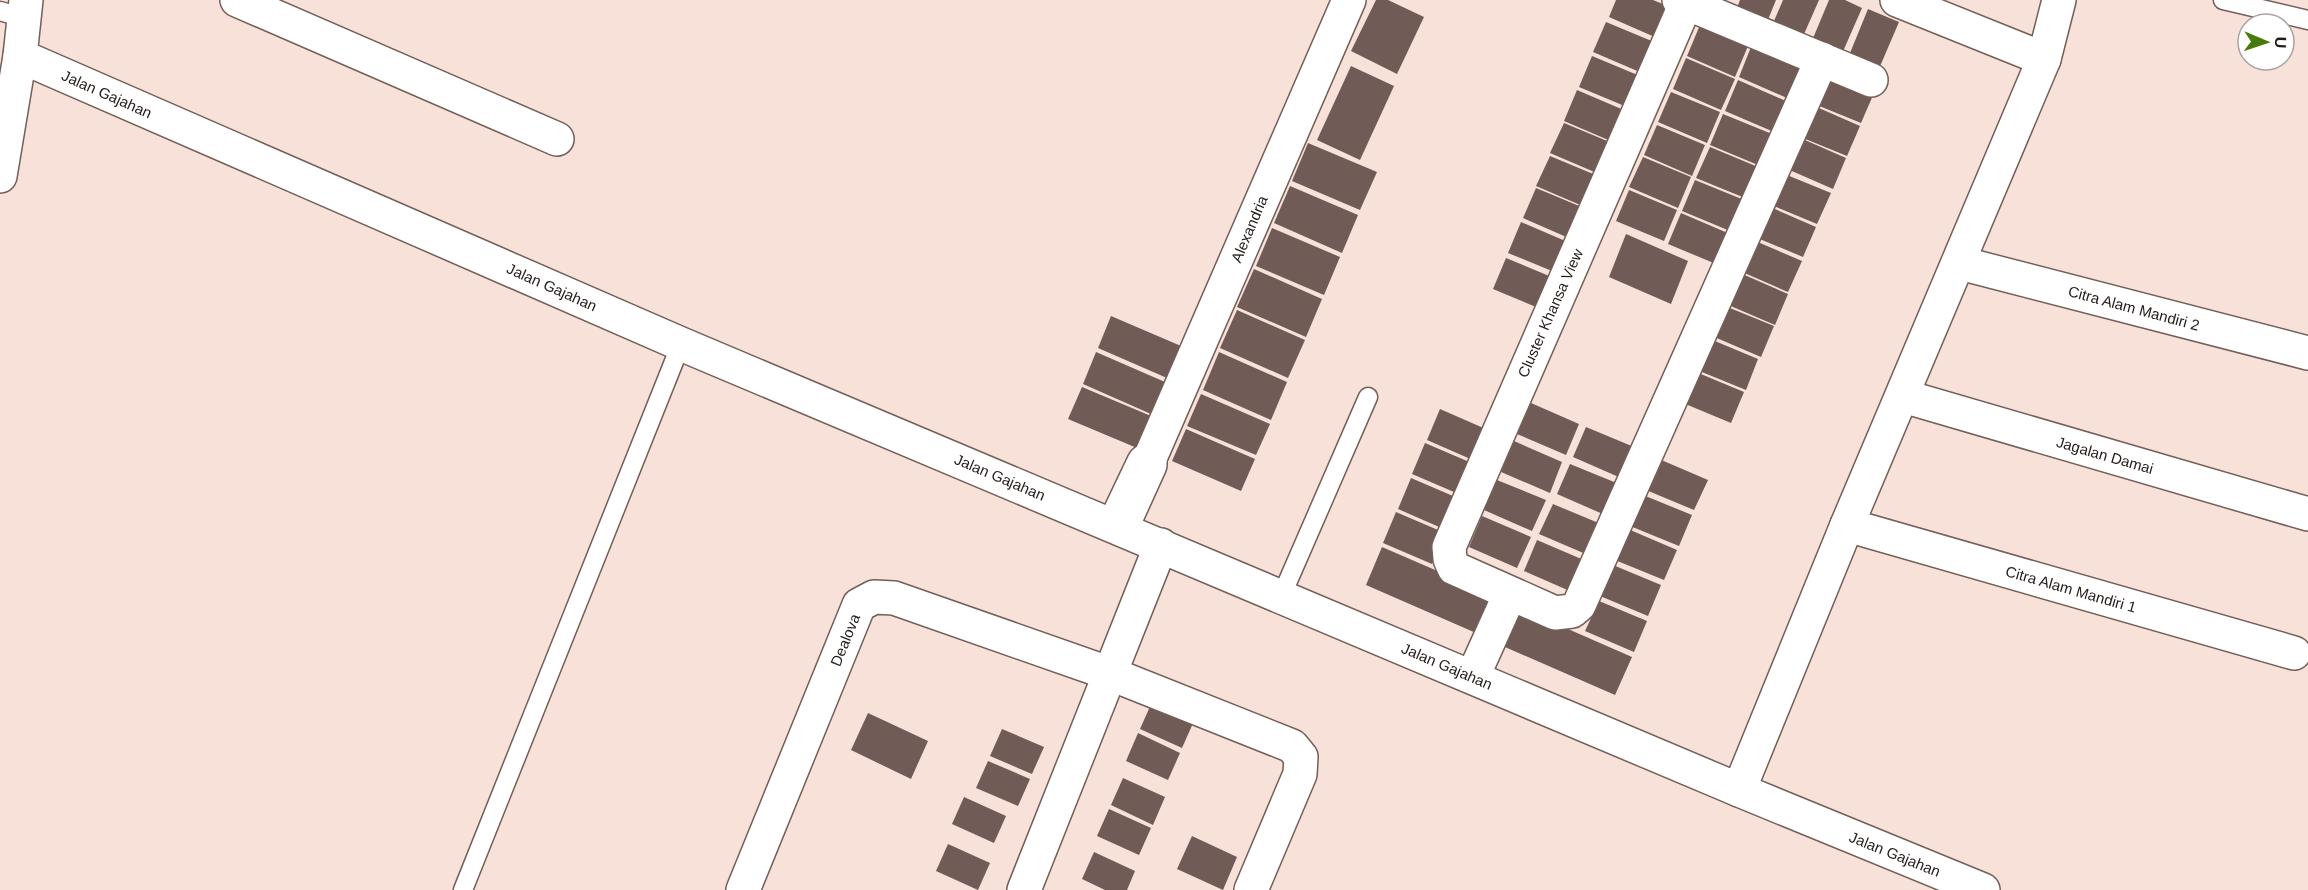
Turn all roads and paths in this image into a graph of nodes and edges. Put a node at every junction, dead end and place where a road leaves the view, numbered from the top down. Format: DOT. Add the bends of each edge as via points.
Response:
graph roads {
  1 [pos="237,0"];
  2 [pos="1349,0"];
  3 [pos="1897,0"];
  4 [pos="2059,0"];
  5 [pos="2223,0"];
  6 [pos="1682,2"];
  7 [pos="16,10"];
  8 [pos="2308,20"];
  9 [pos="20,56"];
  10 [pos="1822,59"];
  11 [pos="2044,59"];
  12 [pos="1871,80"];
  13 [pos="557,139"];
  14 [pos="0,176"];
  15 [pos="1960,263"];
  16 [pos="681,344"];
  17 [pos="2308,354"];
  18 [pos="1903,396"];
  19 [pos="1368,397"];
  20 [pos="2308,514"];
  21 [pos="1847,525"];
  22 [pos="1118,527"];
  23 [pos="1161,545"];
  24 [pos="1510,594"];
  25 [pos="1281,597"];
  26 [pos="2294,653"];
  27 [pos="1111,674"];
  28 [pos="1473,676"];
  29 [pos="1739,790"];
  30 [pos="463,890"];
  31 [pos="743,890"];
  32 [pos="1024,890"];
  33 [pos="1251,890"];
  34 [pos="1983,890"];
  1 -- 13 [label="street"];
  2 -- 22 [label="street, Alexandria" via="1150,465"];
  3 -- 11 [label="street"];
  4 -- 11 [label="street"];
  5 -- 8 [label="lane"];
  6 -- 10 [label="street, Cluster Khansa View"];
  6 -- 24 [label="street, Cluster Khansa View" via="1449,547 1454,568"];
  7 -- 9 [label="street"];
  9 -- 14 [label="street"];
  9 -- 16 [label="street, Jalan Gajahan"];
  10 -- 12 [label="street, Cluster Khansa View"];
  10 -- 24 [label="street, Cluster Khansa View" via="1579,605 1572,611 1555,613"];
  11 -- 15 [label="street"];
  15 -- 17 [label="street, Citra Alam Mandiri 2"];
  15 -- 18 [label="street"];
  16 -- 22 [label="street, Jalan Gajahan"];
  16 -- 30 [label="lane"];
  18 -- 20 [label="street, Jagalan Damai"];
  18 -- 21 [label="street"];
  19 -- 25 [label="lane"];
  21 -- 26 [label="street, Citra Alam Mandiri 1"];
  21 -- 29 [label="street"];
  22 -- 23 [label="street, Jalan Gajahan"];
  23 -- 25 [label="street, Jalan Gajahan"];
  23 -- 27 [label="street"];
  24 -- 28 [label="street"];
  25 -- 28 [label="street, Jalan Gajahan"];
  27 -- 31 [label="street, Dealova" via="894,598 874,597 859,605"];
  27 -- 32 [label="street"];
  27 -- 33 [label="street, Dealova" via="1292,746 1301,757 1300,774"];
  28 -- 29 [label="street, Jalan Gajahan"];
  29 -- 34 [label="street, Jalan Gajahan"];
}
